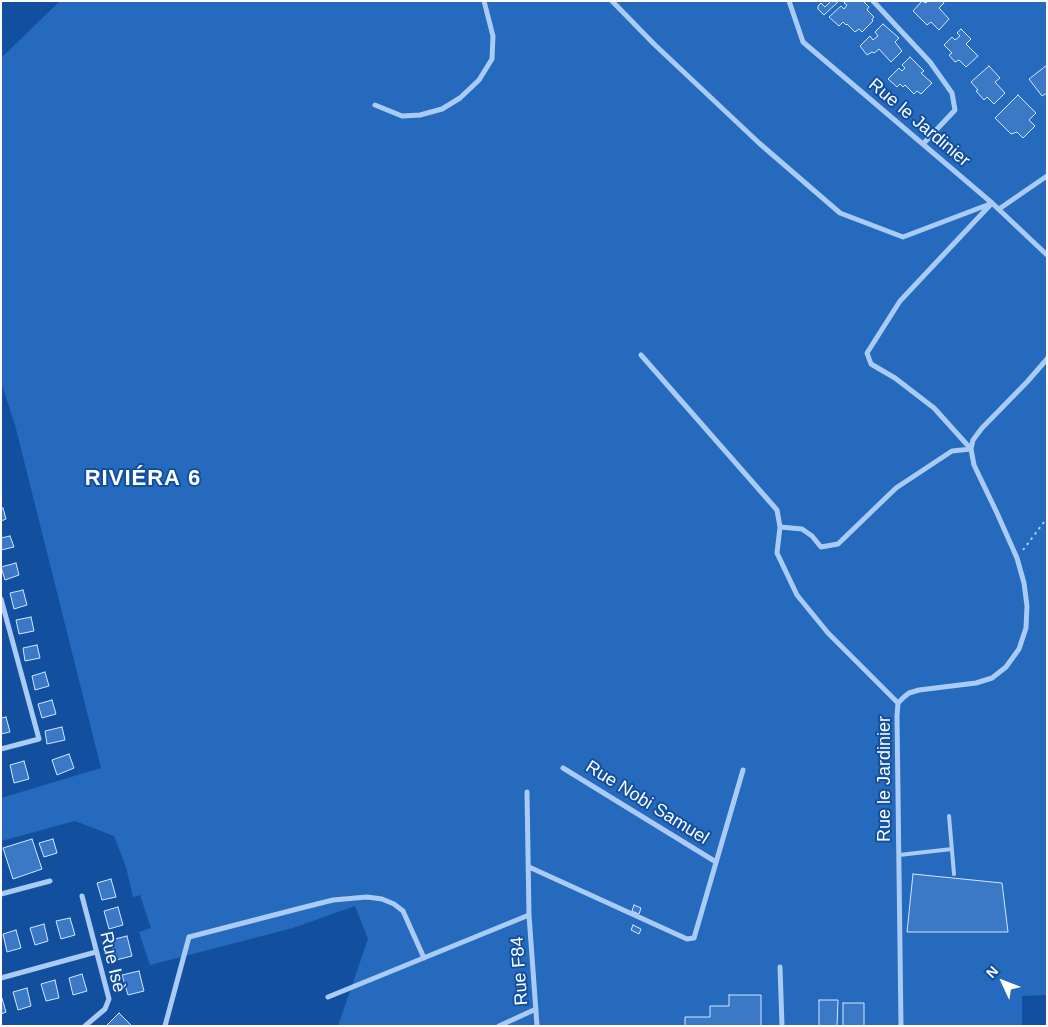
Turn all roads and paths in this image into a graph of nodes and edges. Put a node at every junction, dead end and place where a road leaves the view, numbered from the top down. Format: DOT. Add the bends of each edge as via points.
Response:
graph roads {
  1 [pos="484,1"];
  2 [pos="612,1"];
  3 [pos="789,1"];
  4 [pos="873,1"];
  5 [pos="375,105"];
  6 [pos="923,144"];
  7 [pos="1047,176"];
  8 [pos="992,203"];
  9 [pos="999,209"];
  10 [pos="1047,256"];
  11 [pos="641,355"];
  12 [pos="1047,359"];
  13 [pos="971,449"];
  14 [pos="1047,518"];
  15 [pos="780,527"];
  16 [pos="1017,558"];
  17 [pos="1,599"];
  18 [pos="898,703"];
  19 [pos="1,749"];
  20 [pos="563,768"];
  21 [pos="743,770"];
  22 [pos="527,792"];
  23 [pos="949,816"];
  24 [pos="952,848"];
  25 [pos="899,855"];
  26 [pos="716,862"];
  27 [pos="529,867"];
  28 [pos="954,874"];
  29 [pos="50,882"];
  30 [pos="1,894"];
  31 [pos="82,896"];
  32 [pos="529,915"];
  33 [pos="96,952"];
  34 [pos="424,958"];
  35 [pos="780,967"];
  36 [pos="1,978"];
  37 [pos="328,997"];
  38 [pos="536,1009"];
  39 [pos="85,1026"];
  40 [pos="165,1026"];
  41 [pos="499,1026"];
  42 [pos="537,1026"];
  43 [pos="782,1026"];
  44 [pos="901,1026"];
  1 -- 5 [label="street" via="493,36 492,59 479,80 442,109 420,116 402,116"];
  2 -- 8 [label="street" via="752,137 840,213 903,237"];
  3 -- 6 [label="street, Rue le Jardinier" via="803,42"];
  4 -- 6 [label="street" via="930,62 952,93 955,110"];
  6 -- 8 [label="street, Rue le Jardinier"];
  7 -- 9 [label="street"];
  8 -- 9 [label="street, Rue le Jardinier"];
  8 -- 13 [label="street" via="900,301 867,353 871,364 934,408"];
  9 -- 10 [label="street, Rue le Jardinier"];
  11 -- 15 [label="street" via="776,510"];
  12 -- 13 [label="street" via="982,428"];
  13 -- 15 [label="street" via="952,451 896,488 838,544 821,546 802,529"];
  13 -- 16 [label="street, Rue le Jardinier" via="974,466"];
  14 -- 16 [label="path"];
  15 -- 18 [label="street" via="777,553 797,595 828,633"];
  16 -- 18 [label="street, Rue le Jardinier" via="1027,606 1026,628 1019,649 1006,667 992,678 976,683 909,693"];
  17 -- 19 [label="street" via="39,739"];
  18 -- 25 [label="street, Rue le Jardinier"];
  20 -- 26 [label="street, Rue Nobi Samuel"];
  21 -- 26 [label="street"];
  22 -- 27 [label="street, Rue F84"];
  23 -- 24 [label="lane"];
  24 -- 25 [label="lane"];
  24 -- 28 [label="lane"];
  25 -- 44 [label="street, Rue le Jardinier"];
  26 -- 27 [label="street" via="694,938 686,939"];
  27 -- 32 [label="street, Rue F84"];
  29 -- 30 [label="street"];
  31 -- 33 [label="street, Rue Isè"];
  32 -- 34 [label="street"];
  32 -- 38 [label="street, Rue F84"];
  33 -- 36 [label="street"];
  33 -- 39 [label="street, Rue Isè" via="109,999 105,1009"];
  34 -- 37 [label="street"];
  34 -- 40 [label="street" via="403,911 382,899 367,897 333,900 189,937"];
  35 -- 43 [label="street"];
  38 -- 41 [label="street"];
  38 -- 42 [label="street, Rue F84"];
}
